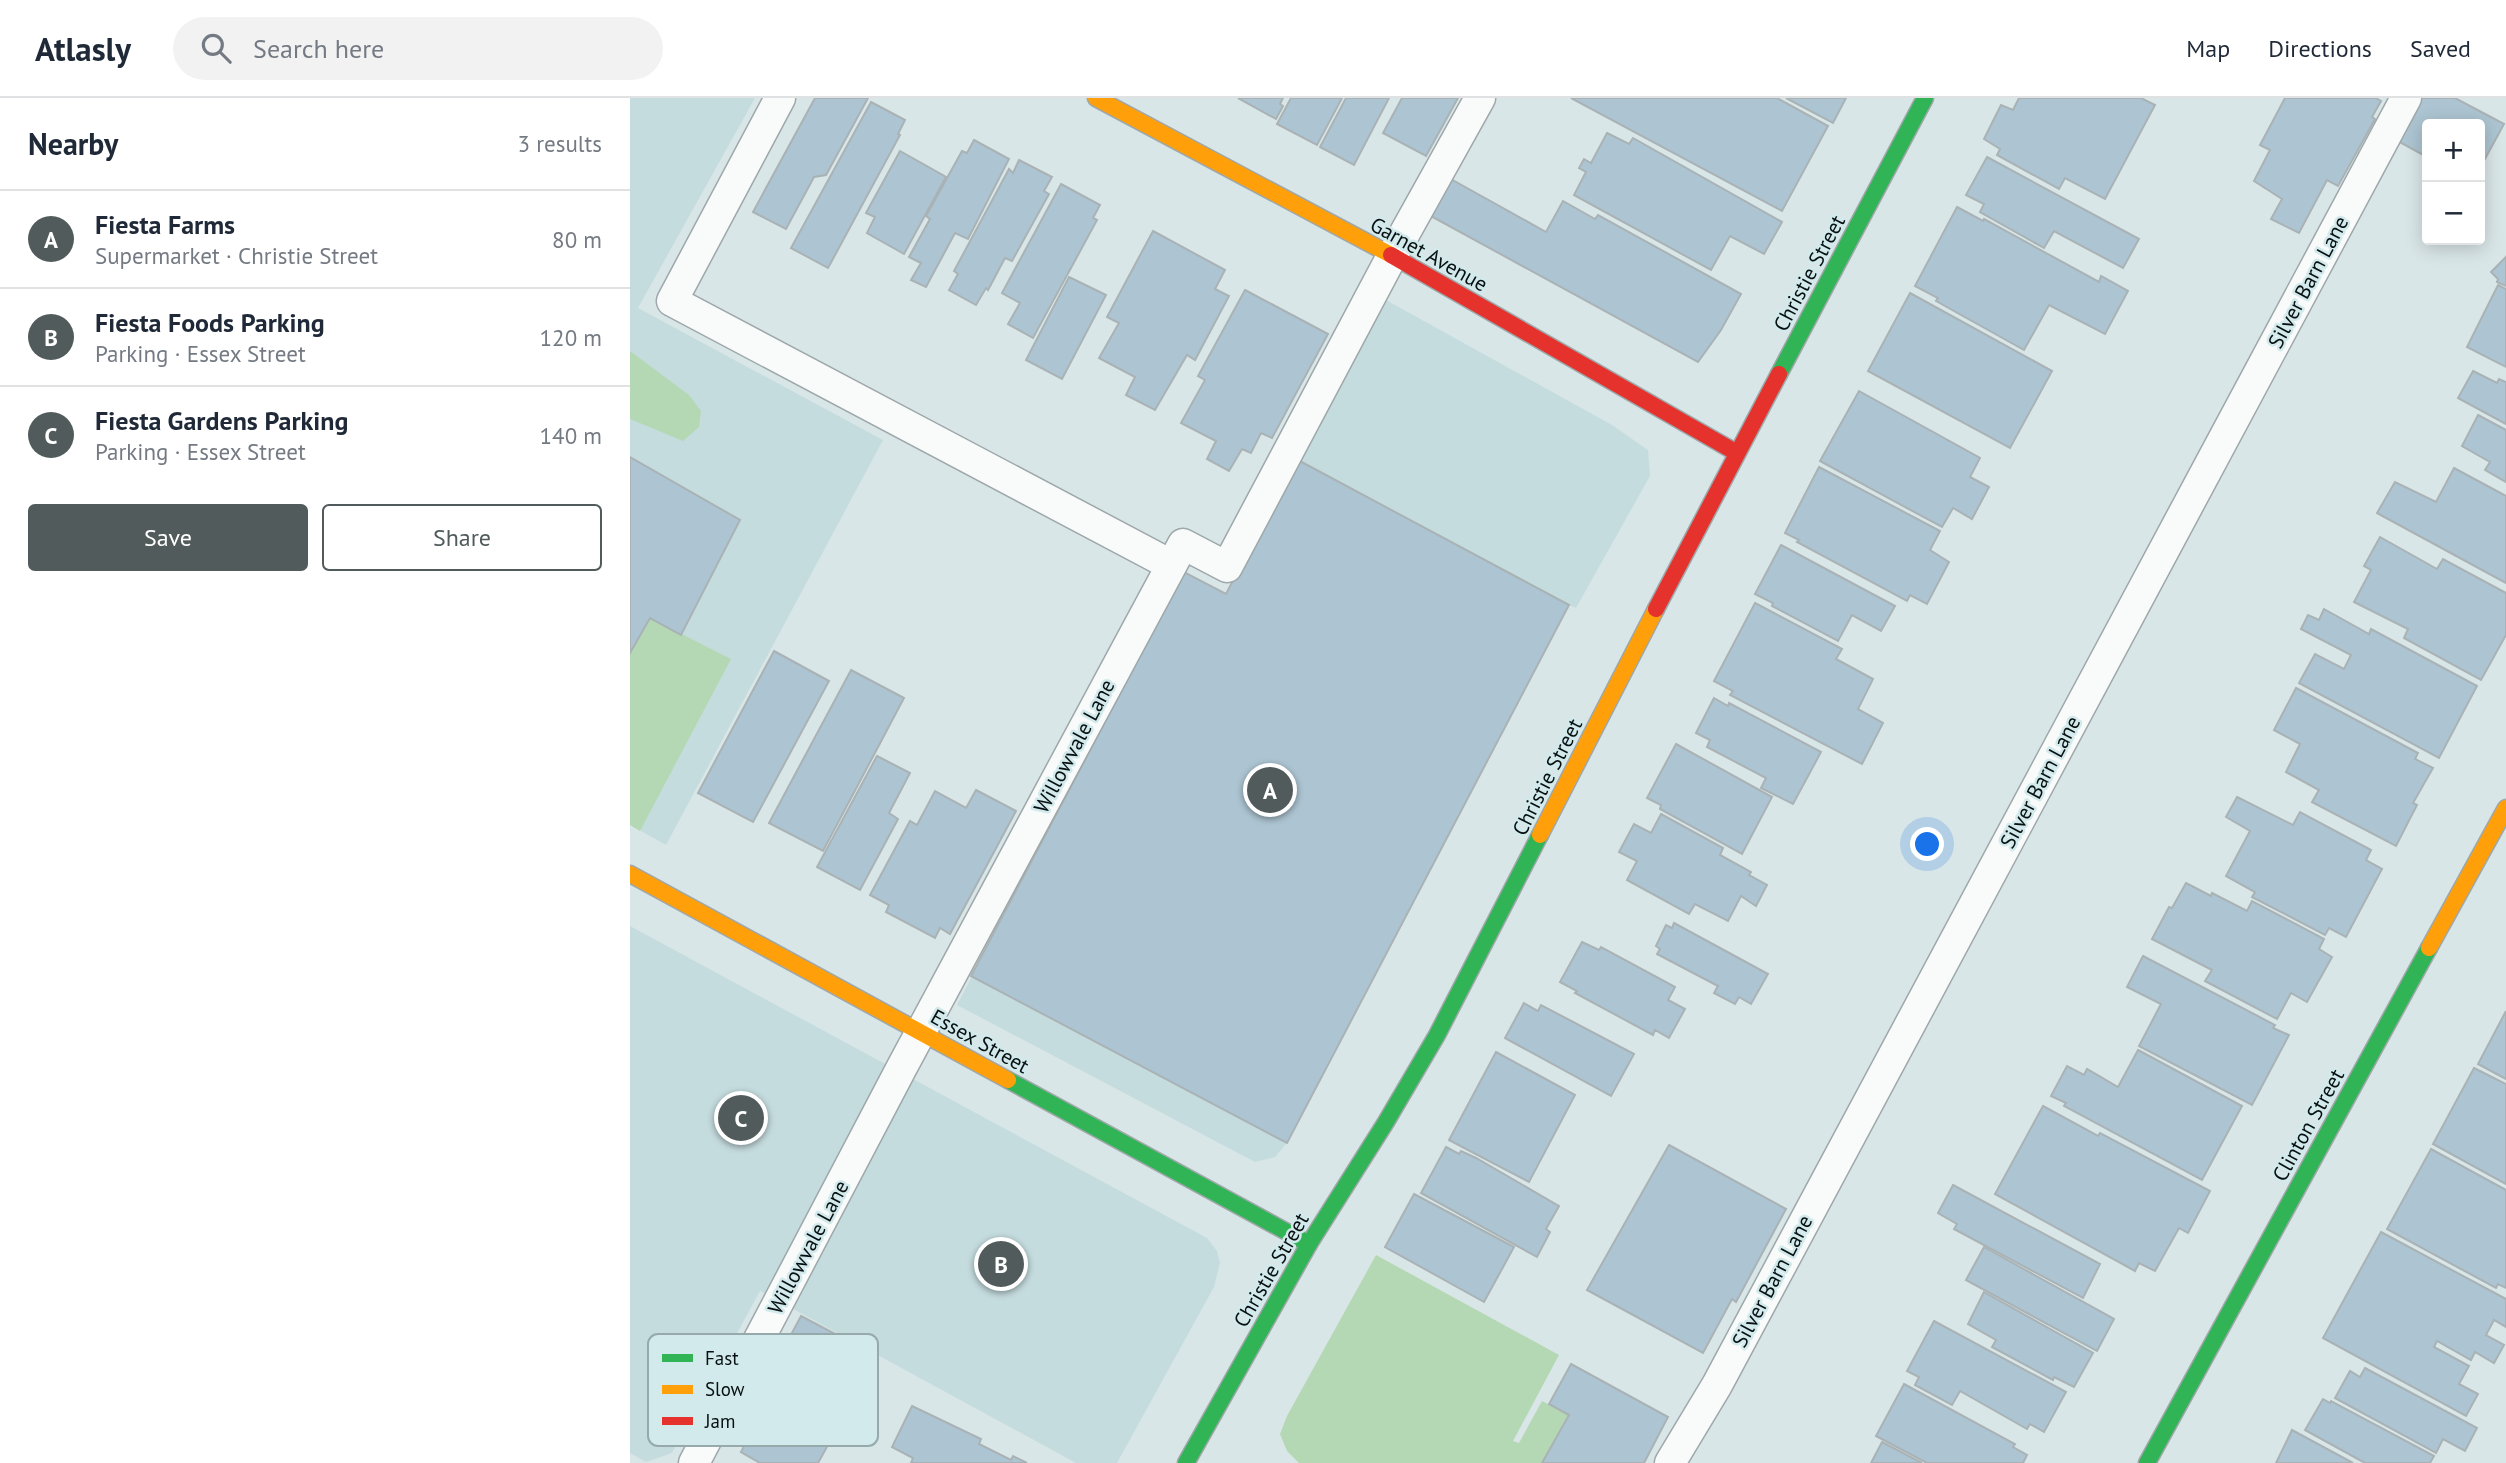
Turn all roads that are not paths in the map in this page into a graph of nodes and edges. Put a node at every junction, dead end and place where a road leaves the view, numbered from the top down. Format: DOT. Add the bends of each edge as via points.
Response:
graph roads {
  1 [pos="780,98"];
  2 [pos="1096,98"];
  3 [pos="1480,98"];
  4 [pos="1925,98"];
  5 [pos="2406,98"];
  6 [pos="1392,256"];
  7 [pos="1737,453"];
  8 [pos="1171,565"];
  9 [pos="2506,808"];
  10 [pos="630,874"];
  11 [pos="921,1033"];
  12 [pos="1309,1244"];
  13 [pos="762,1334"];
  14 [pos="703,1446"];
  15 [pos="694,1463"];
  16 [pos="1185,1463"];
  17 [pos="1670,1463"];
  18 [pos="2147,1463"];
  1 -- 8 [label="lane" via="672,301"];
  2 -- 6 [label="street, Garnet Avenue"];
  3 -- 6 [label="lane, Willowvale Lane"];
  4 -- 7 [label="street, Christie Street"];
  5 -- 17 [label="lane, Silver Barn Lane" via="1717,1385"];
  6 -- 7 [label="street, Garnet Avenue"];
  6 -- 8 [label="lane, Willowvale Lane" via="1227,567 1182,544"];
  7 -- 12 [label="street, Christie Street" via="1437,1035"];
  8 -- 11 [label="lane, Willowvale Lane"];
  9 -- 18 [label="street, Clinton Street"];
  10 -- 11 [label="street, Essex Street"];
  11 -- 12 [label="street, Essex Street"];
  11 -- 13 [label="lane, Willowvale Lane"];
  12 -- 16 [label="street, Christie Street"];
  14 -- 15 [label="lane, Willowvale Lane"];
}
